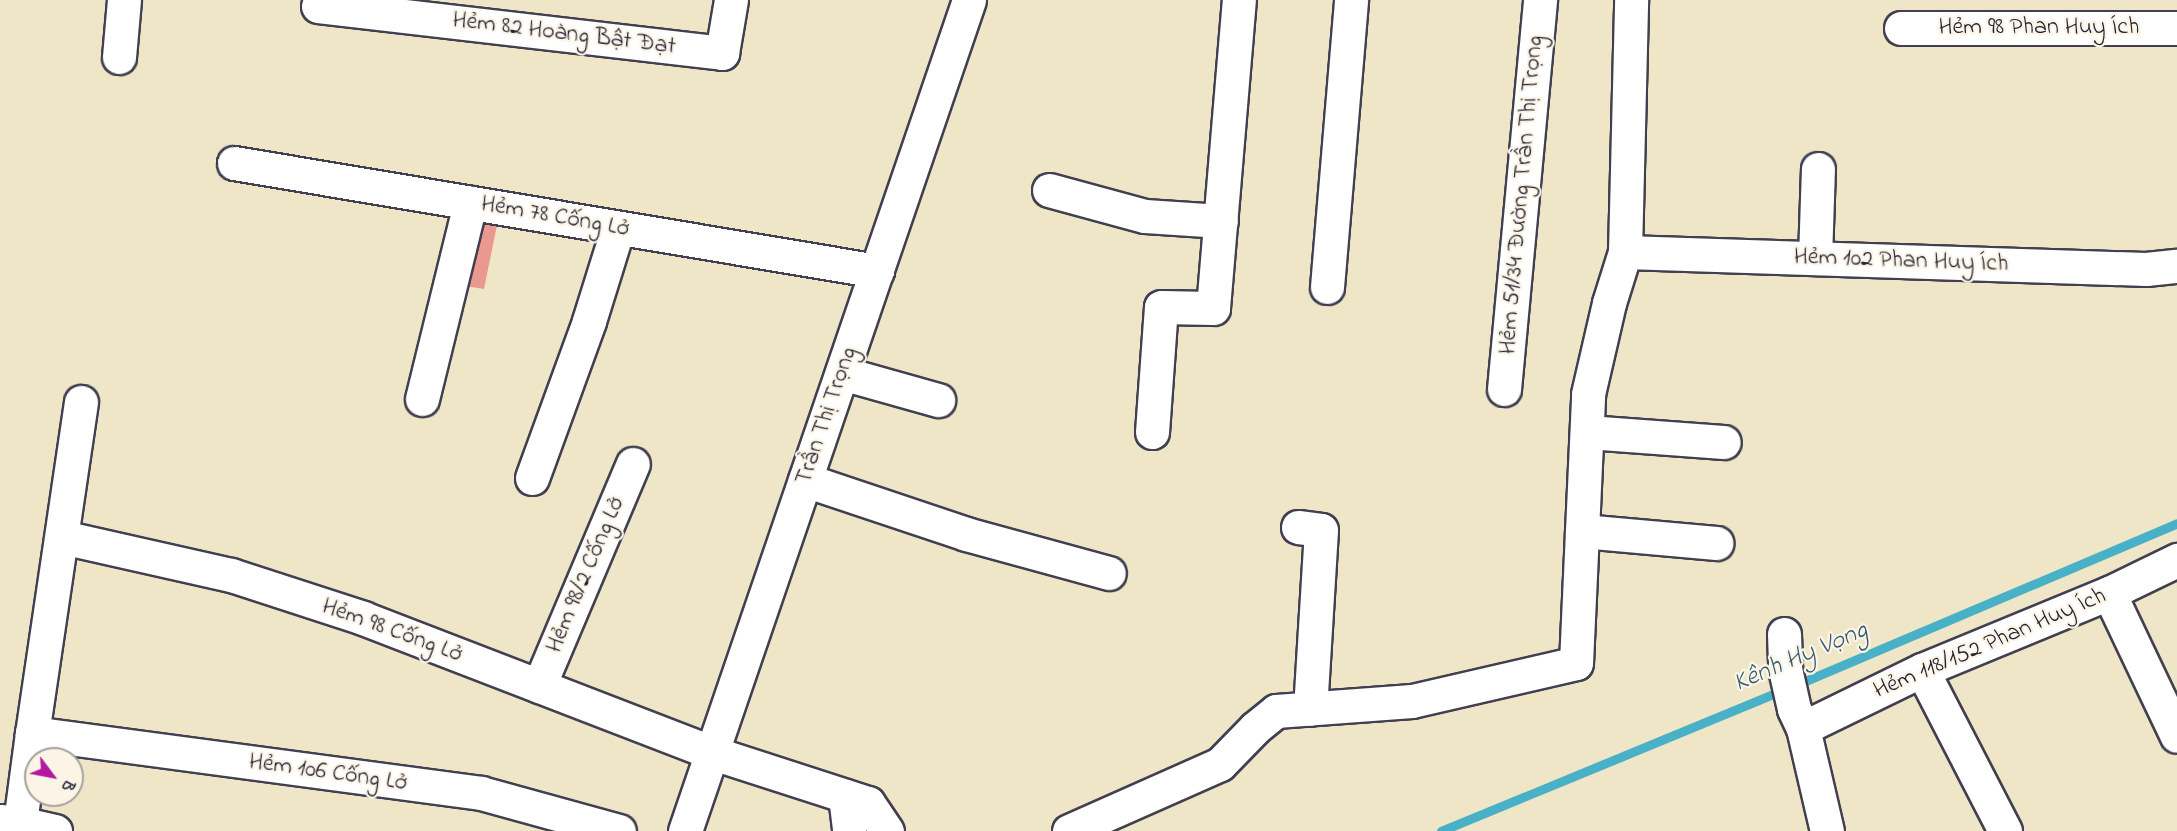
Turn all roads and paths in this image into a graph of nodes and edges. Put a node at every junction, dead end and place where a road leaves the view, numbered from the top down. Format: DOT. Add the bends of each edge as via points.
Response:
graph roads {
  1 [pos="124,0"];
  2 [pos="731,0"];
  3 [pos="969,0"];
  4 [pos="1239,0"];
  5 [pos="1351,0"];
  6 [pos="1540,0"];
  7 [pos="1631,0"];
  8 [pos="318,6"];
  9 [pos="1901,28"];
  10 [pos="2177,28"];
  11 [pos="119,57"];
  12 [pos="234,163"];
  13 [pos="1818,169"];
  14 [pos="1049,190"];
  15 [pos="470,203"];
  16 [pos="1221,221"];
  17 [pos="618,228"];
  18 [pos="1626,252"];
  19 [pos="1815,258"];
  20 [pos="2177,266"];
  21 [pos="877,271"];
  22 [pos="1327,287"];
  23 [pos="842,373"];
  24 [pos="1504,389"];
  25 [pos="422,399"];
  26 [pos="938,400"];
  27 [pos="81,402"];
  28 [pos="1152,432"];
  29 [pos="1587,432"];
  30 [pos="1724,442"];
  31 [pos="633,464"];
  32 [pos="532,478"];
  33 [pos="805,480"];
  34 [pos="1299,527"];
  35 [pos="1582,531"];
  36 [pos="62,537"];
  37 [pos="1716,543"];
  38 [pos="2177,560"];
  39 [pos="1109,573"];
  40 [pos="2109,593"];
  41 [pos="1784,634"];
  42 [pos="1922,670"];
  43 [pos="539,686"];
  44 [pos="1310,709"];
  45 [pos="1798,719"];
  46 [pos="32,733"];
  47 [pos="2177,736"];
  48 [pos="713,753"];
  49 [pos="845,796"];
  50 [pos="10,822"];
  51 [pos="55,831"];
  52 [pos="619,831"];
  53 [pos="685,831"];
  54 [pos="849,831"];
  55 [pos="887,831"];
  56 [pos="1069,831"];
  57 [pos="1827,831"];
  58 [pos="2005,831"];
  1 -- 11 [label="street"];
  2 -- 8 [label="street, Hẻm 82 Hoàng Bật Đạt" via="722,53"];
  3 -- 21 [label="street, Trần Thị Trọng"];
  4 -- 16 [label="street"];
  5 -- 22 [label="street"];
  6 -- 24 [label="street, Hẻm 51/34 Đường Trần Thị Trọng"];
  7 -- 18 [label="street"];
  9 -- 10 [label="street, Hẻm 98 Phan Huy Ích"];
  12 -- 15 [label="street, Hẻm 78 Cống Lở"];
  13 -- 19 [label="street"];
  14 -- 16 [label="street" via="1145,216"];
  15 -- 17 [label="street, Hẻm 78 Cống Lở"];
  15 -- 25 [label="street"];
  16 -- 28 [label="street" via="1213,308 1161,307"];
  17 -- 21 [label="street, Hẻm 78 Cống Lở"];
  17 -- 32 [label="street"];
  18 -- 19 [label="street, Hẻm 102 Phan Huy Ích"];
  18 -- 29 [label="street" via="1609,303 1588,394"];
  19 -- 20 [label="street, Hẻm 102 Phan Huy Ích" via="2146,269"];
  21 -- 23 [label="street, Trần Thị Trọng"];
  23 -- 26 [label="street"];
  23 -- 33 [label="street, Trần Thị Trọng"];
  27 -- 36 [label="street"];
  29 -- 30 [label="street"];
  29 -- 35 [label="street"];
  31 -- 43 [label="street, Hẻm 98/2 Cống Lở"];
  33 -- 39 [label="street" via="966,534"];
  33 -- 48 [label="street, Trần Thị Trọng"];
  34 -- 44 [label="street" via="1321,530"];
  35 -- 37 [label="street"];
  35 -- 44 [label="street" via="1576,663 1412,702"];
  36 -- 43 [label="street, Hẻm 98 Cống Lở" via="231,575 363,618"];
  36 -- 46 [label="street"];
  38 -- 40 [label="street, Hẻm 118/152 Phan Huy Ích"];
  40 -- 42 [label="street, Hẻm 118/152 Phan Huy Ích"];
  40 -- 47 [label="street"];
  41 -- 45 [label="street" via="1785,669"];
  42 -- 45 [label="street, Hẻm 118/152 Phan Huy Ích"];
  42 -- 58 [label="street"];
  43 -- 48 [label="street, Hẻm 98 Cống Lở"];
  44 -- 56 [label="street" via="1276,711 1220,764"];
  45 -- 57 [label="street"];
  46 -- 50 [label="street"];
  46 -- 52 [label="street, Hẻm 106 Cống Lở" via="481,793"];
  48 -- 49 [label="street, Hẻm 98 Cống Lở"];
  48 -- 53 [label="street, Trần Thị Trọng"];
  49 -- 54 [label="street"];
  49 -- 55 [label="street, Hẻm 98 Cống Lở" via="868,803"];
  50 -- 51 [label="street"];
}
